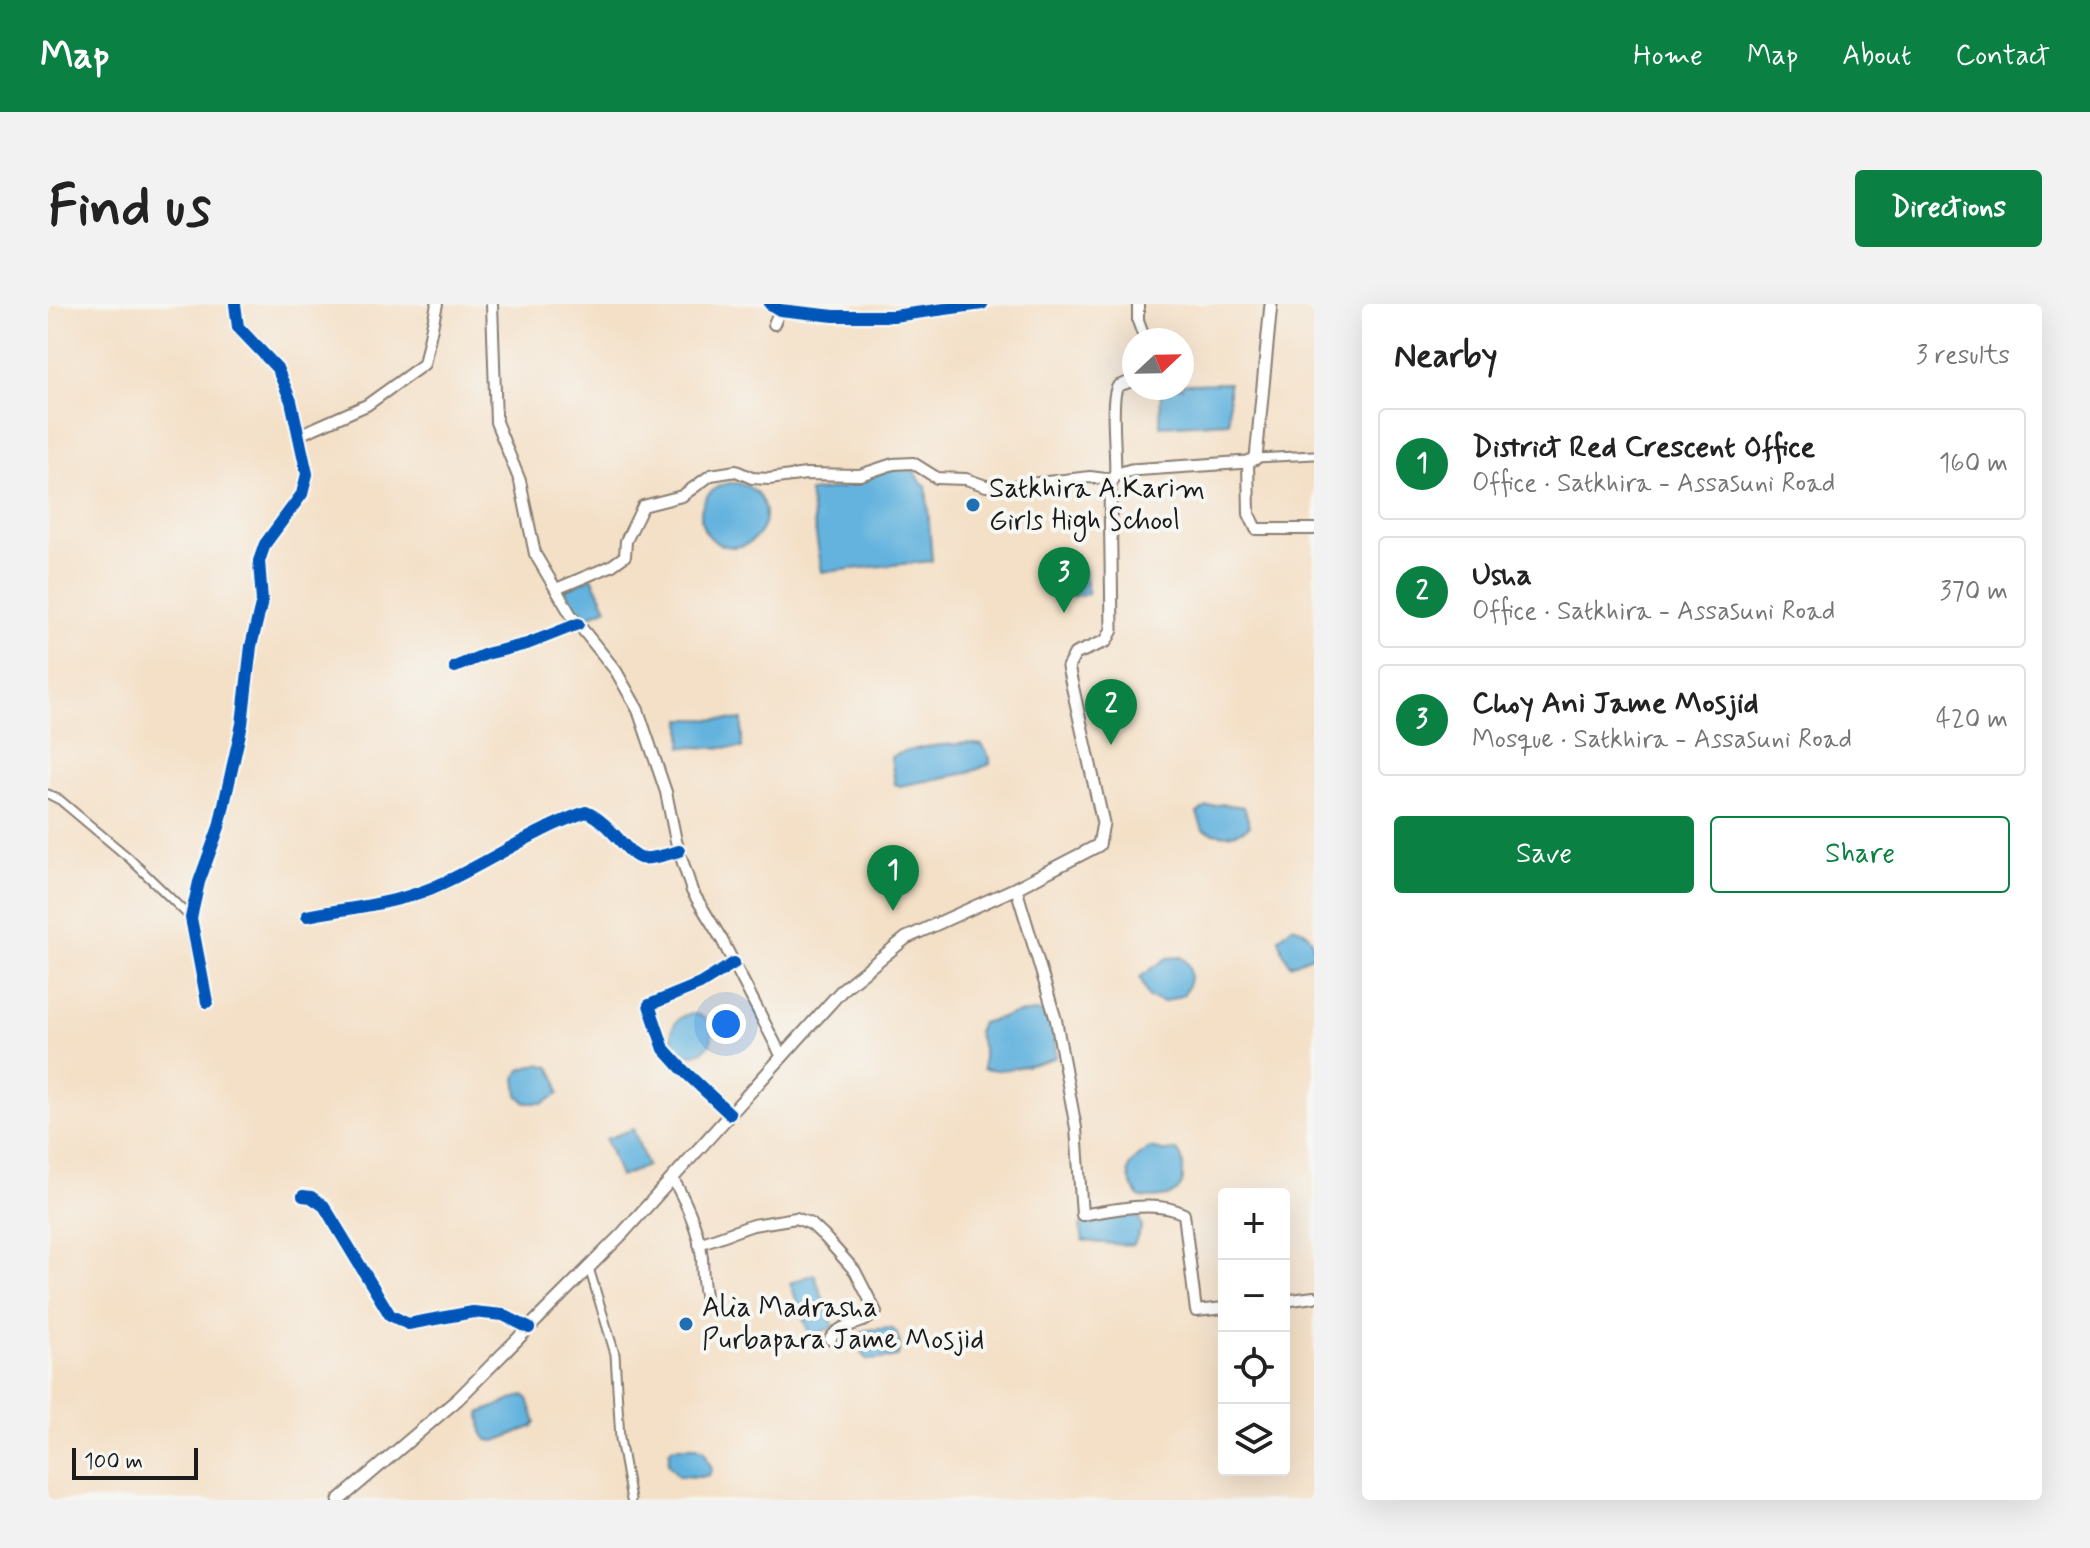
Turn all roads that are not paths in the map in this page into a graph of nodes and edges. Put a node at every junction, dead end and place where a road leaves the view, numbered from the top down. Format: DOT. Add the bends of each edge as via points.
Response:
graph roads {
  1 [pos="235,304"];
  2 [pos="437,304"];
  3 [pos="492,304"];
  4 [pos="982,304"];
  5 [pos="1138,304"];
  6 [pos="1271,304"];
  7 [pos="775,307"];
  8 [pos="774,324"];
  9 [pos="1141,328"];
  10 [pos="1122,385"];
  11 [pos="299,435"];
  12 [pos="1314,455"];
  13 [pos="1252,460"];
  14 [pos="1114,478"];
  15 [pos="1314,529"];
  16 [pos="556,589"];
  17 [pos="578,624"];
  18 [pos="455,667"];
  19 [pos="48,794"];
  20 [pos="679,851"];
  21 [pos="1016,888"];
  22 [pos="307,916"];
  23 [pos="191,918"];
  24 [pos="734,963"];
  25 [pos="207,1002"];
  26 [pos="782,1057"];
  27 [pos="730,1114"];
  28 [pos="673,1179"];
  29 [pos="303,1196"];
  30 [pos="699,1244"];
  31 [pos="589,1268"];
  32 [pos="1314,1297"];
  33 [pos="1290,1300"];
  34 [pos="707,1303"];
  35 [pos="1218,1309"];
  36 [pos="529,1328"];
  37 [pos="830,1339"];
  38 [pos="339,1500"];
  39 [pos="631,1500"];
  1 -- 11 [label="street" via="238,327 277,368"];
  2 -- 11 [label="main road" via="424,364 367,405"];
  3 -- 16 [label="main road" via="496,422 520,481 535,554"];
  4 -- 7 [label="street" via="893,316 834,316"];
  5 -- 9 [label="main road"];
  6 -- 13 [label="main road"];
  7 -- 8 [label="main road"];
  10 -- 14 [label="main road" via="1113,396"];
  11 -- 23 [label="street" via="307,474 302,494 265,544 259,561 262,601 242,724"];
  12 -- 13 [label="street"];
  13 -- 14 [label="main road" via="1131,470"];
  13 -- 15 [label="main road" via="1249,514 1256,529"];
  14 -- 16 [label="main road" via="986,486 937,478 913,463 860,475 711,475 682,496 643,506 626,541 625,556"];
  14 -- 21 [label="main road" via="1112,630 1106,641 1075,654 1068,667 1103,823 1099,845"];
  16 -- 17 [label="main road"];
  17 -- 18 [label="main road"];
  17 -- 20 [label="main road" via="616,671 638,710"];
  19 -- 23 [label="street" via="129,858"];
  20 -- 22 [label="street" via="643,859 633,855 598,817 586,812 403,899"];
  20 -- 24 [label="main road" via="692,891"];
  21 -- 26 [label="main road" via="906,938 844,988"];
  21 -- 35 [label="main road" via="1056,1020 1076,1128 1082,1215 1132,1207 1184,1214 1196,1311"];
  23 -- 25 [label="street"];
  24 -- 26 [label="main road"];
  24 -- 27 [label="main road" via="649,1005 664,1049"];
  26 -- 27 [label="main road"];
  27 -- 28 [label="main road"];
  28 -- 30 [label="main road"];
  28 -- 31 [label="main road"];
  29 -- 36 [label="street" via="324,1206 390,1315 408,1324 488,1313"];
  30 -- 34 [label="main road"];
  30 -- 37 [label="main road" via="753,1225 796,1218 811,1224 855,1271 876,1312 868,1321 837,1329"];
  31 -- 36 [label="main road"];
  31 -- 39 [label="street" via="615,1354 620,1439"];
  32 -- 33 [label="main road"];
  36 -- 38 [label="main road" via="458,1399"];
}
